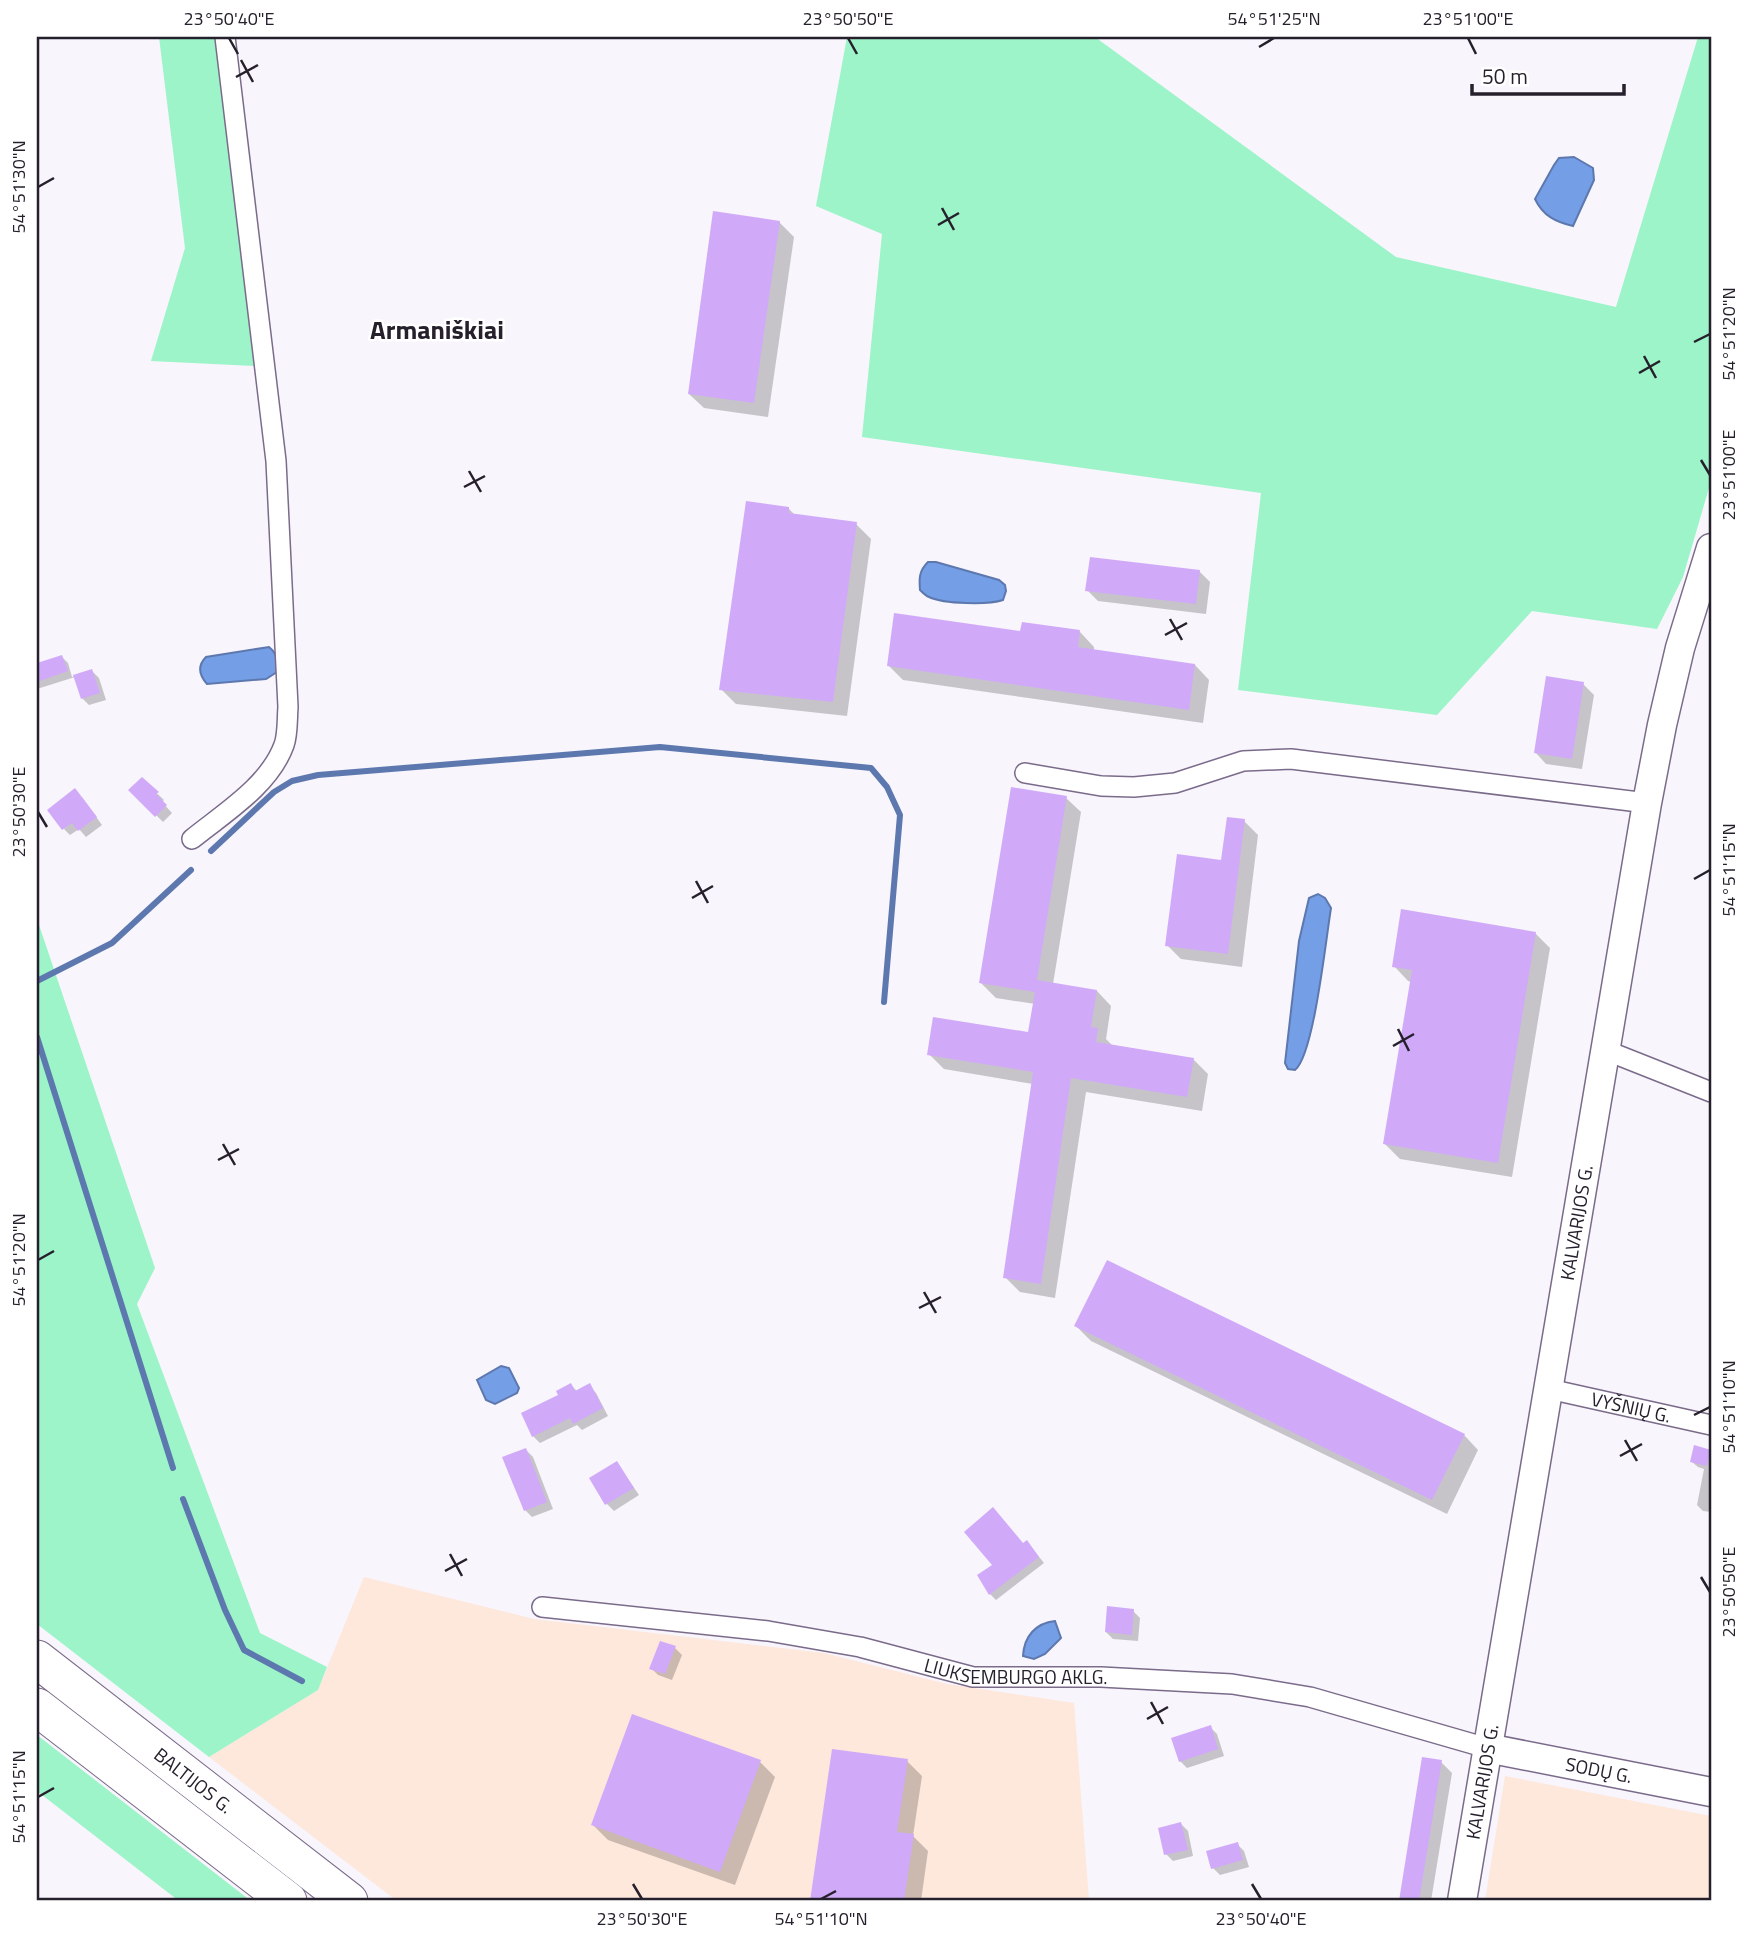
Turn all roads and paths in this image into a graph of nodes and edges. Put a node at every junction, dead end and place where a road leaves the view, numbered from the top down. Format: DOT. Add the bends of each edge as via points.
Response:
graph roads {
  1 [pos="225,37"];
  2 [pos="1711,548"];
  3 [pos="1025,773"];
  4 [pos="1647,803"];
  5 [pos="192,839"];
  6 [pos="1605,1050"];
  7 [pos="1711,1092"];
  8 [pos="1549,1389"];
  9 [pos="1711,1426"];
  10 [pos="542,1607"];
  11 [pos="37,1659"];
  12 [pos="37,1707"];
  13 [pos="1487,1748"];
  14 [pos="1711,1792"];
  15 [pos="288,1901"];
  16 [pos="349,1901"];
  17 [pos="1462,1901"];
  1 -- 5 [label="street" via="276,461 288,707 284,744 272,768"];
  2 -- 4 [label="main road, KALVARIJOS G." via="1680,648"];
  3 -- 4 [label="street" via="1134,787 1175,783 1243,761 1291,759"];
  4 -- 6 [label="main road, KALVARIJOS G."];
  6 -- 7 [label="street"];
  6 -- 8 [label="main road, KALVARIJOS G."];
  8 -- 9 [label="street, VYŠNIŲ G."];
  8 -- 13 [label="main road, KALVARIJOS G."];
  10 -- 13 [label="street, LIUKSEMBURGO AKLG." via="768,1630 974,1676 1232,1684 1310,1697"];
  11 -- 16 [label="highway, BALTIJOS G."];
  12 -- 15 [label="highway, BALTIJOS G."];
  13 -- 14 [label="main road, SODŲ G."];
  13 -- 17 [label="main road, KALVARIJOS G."];
}
